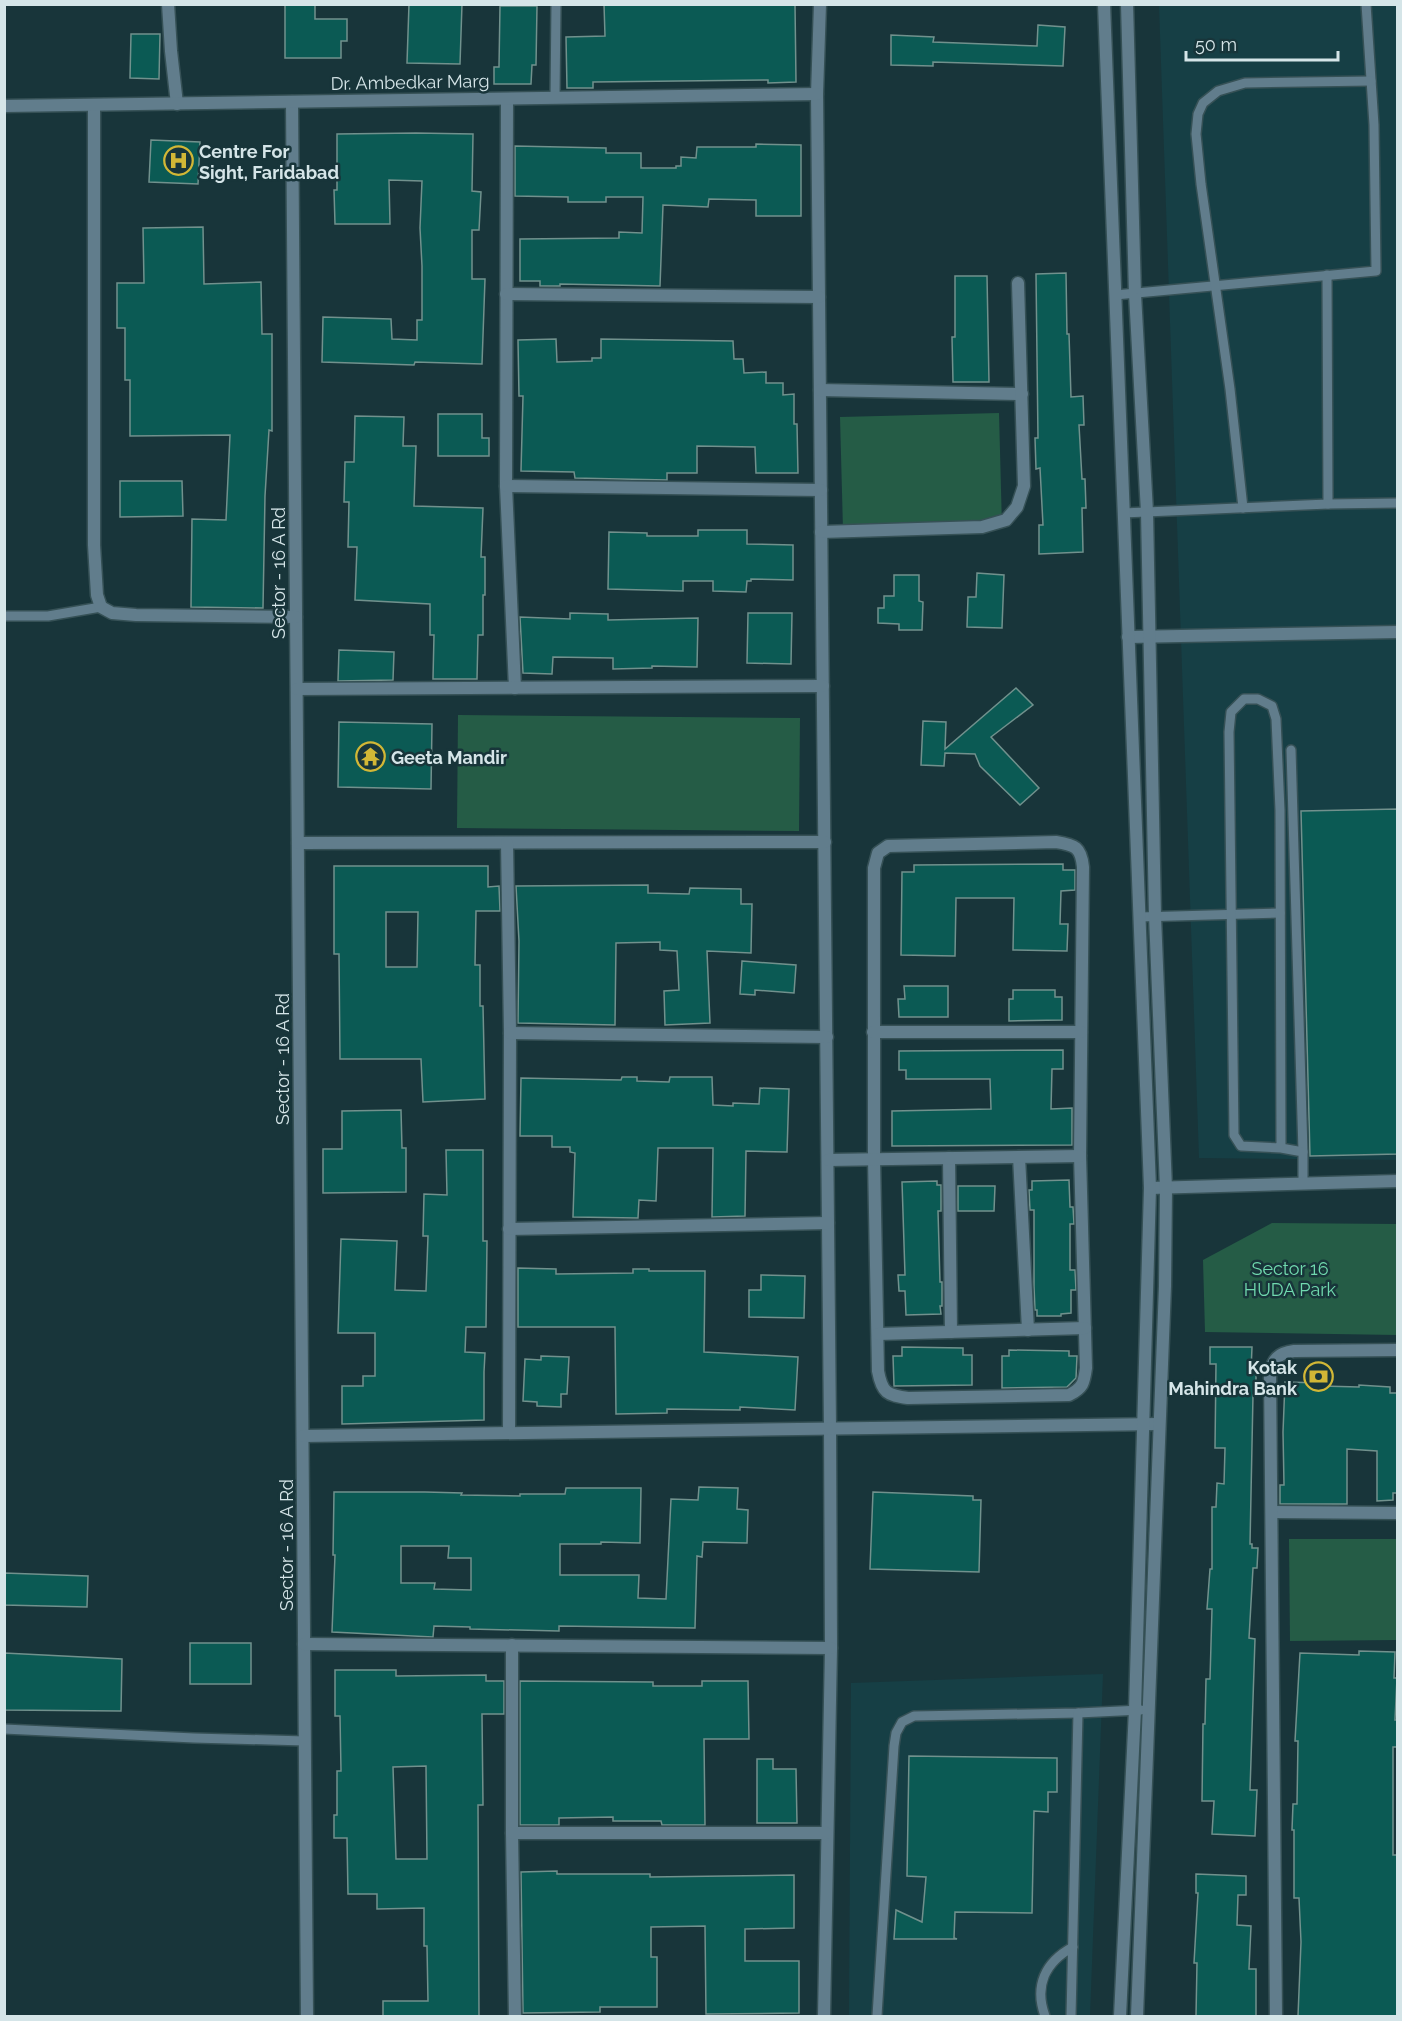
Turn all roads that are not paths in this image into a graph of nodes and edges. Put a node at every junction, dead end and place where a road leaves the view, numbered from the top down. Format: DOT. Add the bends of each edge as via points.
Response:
graph roads {
  1 [pos="168,4"];
  2 [pos="556,4"];
  3 [pos="820,4"];
  4 [pos="1104,4"];
  5 [pos="1127,4"];
  6 [pos="1366,4"];
  7 [pos="1371,81"];
  8 [pos="817,94"];
  9 [pos="555,98"];
  10 [pos="507,99"];
  11 [pos="292,102"];
  12 [pos="177,104"];
  13 [pos="94,105"];
  14 [pos="4,106"];
  15 [pos="1327,275"];
  16 [pos="1018,283"];
  17 [pos="1215,285"];
  18 [pos="506,294"];
  19 [pos="1135,294"];
  20 [pos="1115,295"];
  21 [pos="819,297"];
  22 [pos="820,390"];
  23 [pos="1022,394"];
  24 [pos="506,486"];
  25 [pos="821,490"];
  26 [pos="1398,503"];
  27 [pos="1328,504"];
  28 [pos="1243,508"];
  29 [pos="1147,512"];
  30 [pos="1123,513"];
  31 [pos="821,532"];
  32 [pos="101,607"];
  33 [pos="4,616"];
  34 [pos="296,617"];
  35 [pos="1398,632"];
  36 [pos="1128,636"];
  37 [pos="1150,636"];
  38 [pos="823,686"];
  39 [pos="514,688"];
  40 [pos="297,689"];
  41 [pos="1291,750"];
  42 [pos="825,842"];
  43 [pos="298,843"];
  44 [pos="507,843"];
  45 [pos="1280,913"];
  46 [pos="1231,914"];
  47 [pos="1155,916"];
  48 [pos="1139,917"];
  49 [pos="873,1032"];
  50 [pos="1081,1032"];
  51 [pos="510,1033"];
  52 [pos="827,1037"];
  53 [pos="1281,1148"];
  54 [pos="1303,1152"];
  55 [pos="1080,1156"];
  56 [pos="1019,1157"];
  57 [pos="949,1158"];
  58 [pos="874,1159"];
  59 [pos="828,1160"];
  60 [pos="1398,1181"];
  61 [pos="1303,1184"];
  62 [pos="1150,1188"];
  63 [pos="1166,1188"];
  64 [pos="828,1223"];
  65 [pos="509,1229"];
  66 [pos="1085,1328"];
  67 [pos="1028,1330"];
  68 [pos="951,1332"];
  69 [pos="878,1334"];
  70 [pos="1398,1350"];
  71 [pos="1144,1424"];
  72 [pos="1159,1424"];
  73 [pos="830,1429"];
  74 [pos="509,1432"];
  75 [pos="303,1436"];
  76 [pos="1272,1512"];
  77 [pos="1398,1513"];
  78 [pos="304,1644"];
  79 [pos="512,1645"];
  80 [pos="831,1648"];
  81 [pos="1149,1709"];
  82 [pos="1135,1710"];
  83 [pos="1078,1713"];
  84 [pos="4,1729"];
  85 [pos="305,1741"];
  86 [pos="512,1833"];
  87 [pos="826,1833"];
  88 [pos="1072,1947"];
  89 [pos="307,2016"];
  90 [pos="514,2016"];
  91 [pos="824,2016"];
  92 [pos="877,2016"];
  93 [pos="1045,2016"];
  94 [pos="1071,2016"];
  95 [pos="1120,2016"];
  96 [pos="1137,2016"];
  97 [pos="1276,2016"];
  1 -- 12 [label="street"];
  2 -- 9 [label="lane"];
  3 -- 8 [label="street"];
  4 -- 20 [label="street"];
  5 -- 19 [label="street"];
  6 -- 7 [label="lane"];
  7 -- 15 [label="lane" via="1376,271"];
  7 -- 17 [label="lane" via="1245,83 1218,91 1203,103 1196,134"];
  8 -- 9 [label="street, Dr. Ambedkar Marg"];
  8 -- 21 [label="street"];
  9 -- 10 [label="street, Dr. Ambedkar Marg"];
  10 -- 11 [label="street, Dr. Ambedkar Marg"];
  10 -- 18 [label="street"];
  11 -- 12 [label="street, Dr. Ambedkar Marg"];
  11 -- 34 [label="street, Sector - 16 A Rd"];
  12 -- 13 [label="street, Dr. Ambedkar Marg"];
  13 -- 14 [label="street, Dr. Ambedkar Marg"];
  13 -- 32 [label="street" via="94,545 96,595"];
  15 -- 17 [label="lane"];
  15 -- 27 [label="lane"];
  16 -- 23 [label="street"];
  17 -- 19 [label="lane"];
  17 -- 28 [label="lane"];
  18 -- 21 [label="street"];
  18 -- 24 [label="street"];
  19 -- 20 [label="lane"];
  19 -- 29 [label="street"];
  20 -- 30 [label="street"];
  21 -- 22 [label="street"];
  22 -- 23 [label="street"];
  22 -- 25 [label="street"];
  23 -- 31 [label="street" via="1024,486 1017,507 1006,520 982,527"];
  24 -- 25 [label="street"];
  24 -- 39 [label="street"];
  25 -- 31 [label="street"];
  26 -- 27 [label="lane"];
  27 -- 28 [label="lane"];
  28 -- 29 [label="lane"];
  29 -- 30 [label="lane"];
  29 -- 37 [label="street"];
  30 -- 36 [label="street"];
  31 -- 38 [label="street"];
  32 -- 33 [label="lane" via="48,616"];
  32 -- 34 [label="street" via="112,613 136,615"];
  34 -- 40 [label="street, Sector - 16 A Rd"];
  35 -- 37 [label="street"];
  36 -- 37 [label="street"];
  36 -- 48 [label="street"];
  37 -- 47 [label="street"];
  38 -- 39 [label="street"];
  38 -- 42 [label="street"];
  39 -- 40 [label="street"];
  40 -- 43 [label="street, Sector - 16 A Rd"];
  41 -- 54 [label="lane"];
  42 -- 44 [label="street"];
  42 -- 52 [label="street"];
  43 -- 44 [label="street"];
  43 -- 75 [label="street, Sector - 16 A Rd"];
  44 -- 51 [label="street"];
  45 -- 46 [label="lane"];
  45 -- 46 [label="lane" via="1276,718 1272,706 1258,699 1244,699 1231,712 1229,732"];
  45 -- 53 [label="lane"];
  46 -- 47 [label="lane"];
  46 -- 53 [label="lane" via="1234,1135 1241,1146"];
  47 -- 48 [label="lane"];
  47 -- 63 [label="street"];
  48 -- 62 [label="street"];
  49 -- 50 [label="street"];
  49 -- 50 [label="street" via="872,882 878,853 888,846 1056,842 1077,848 1082,856"];
  49 -- 58 [label="street"];
  50 -- 55 [label="street"];
  51 -- 52 [label="street"];
  51 -- 65 [label="street"];
  52 -- 59 [label="street"];
  53 -- 54 [label="lane"];
  54 -- 61 [label="lane"];
  55 -- 56 [label="street"];
  55 -- 66 [label="street"];
  56 -- 57 [label="street"];
  56 -- 67 [label="street"];
  57 -- 58 [label="street"];
  57 -- 68 [label="street"];
  58 -- 59 [label="street"];
  58 -- 69 [label="street"];
  59 -- 64 [label="street"];
  60 -- 61 [label="street"];
  61 -- 63 [label="street"];
  62 -- 63 [label="street"];
  62 -- 71 [label="street"];
  63 -- 72 [label="street"];
  64 -- 65 [label="street"];
  64 -- 73 [label="street"];
  65 -- 74 [label="street"];
  66 -- 67 [label="street"];
  66 -- 69 [label="street" via="1085,1381 1069,1395 895,1396 885,1392 880,1383"];
  67 -- 68 [label="street"];
  68 -- 69 [label="street"];
  70 -- 76 [label="street" via="1294,1351 1281,1353 1273,1362"];
  71 -- 72 [label="street"];
  71 -- 73 [label="street"];
  71 -- 82 [label="street"];
  72 -- 81 [label="street"];
  73 -- 74 [label="street"];
  73 -- 80 [label="street"];
  74 -- 75 [label="street"];
  75 -- 78 [label="street, Sector - 16 A Rd"];
  76 -- 77 [label="street"];
  76 -- 97 [label="street"];
  78 -- 79 [label="street"];
  78 -- 85 [label="street, Sector - 16 A Rd"];
  79 -- 80 [label="street"];
  79 -- 86 [label="street"];
  80 -- 87 [label="street"];
  81 -- 82 [label="lane"];
  81 -- 96 [label="street"];
  82 -- 83 [label="lane"];
  82 -- 95 [label="street"];
  83 -- 88 [label="lane"];
  83 -- 92 [label="lane" via="914,1716 902,1722 894,1746"];
  84 -- 85 [label="lane"];
  85 -- 89 [label="street, Sector - 16 A Rd"];
  86 -- 87 [label="street"];
  86 -- 90 [label="street"];
  87 -- 91 [label="street"];
  88 -- 93 [label="lane" via="1047,1969 1042,1982"];
  88 -- 94 [label="lane"];
}
